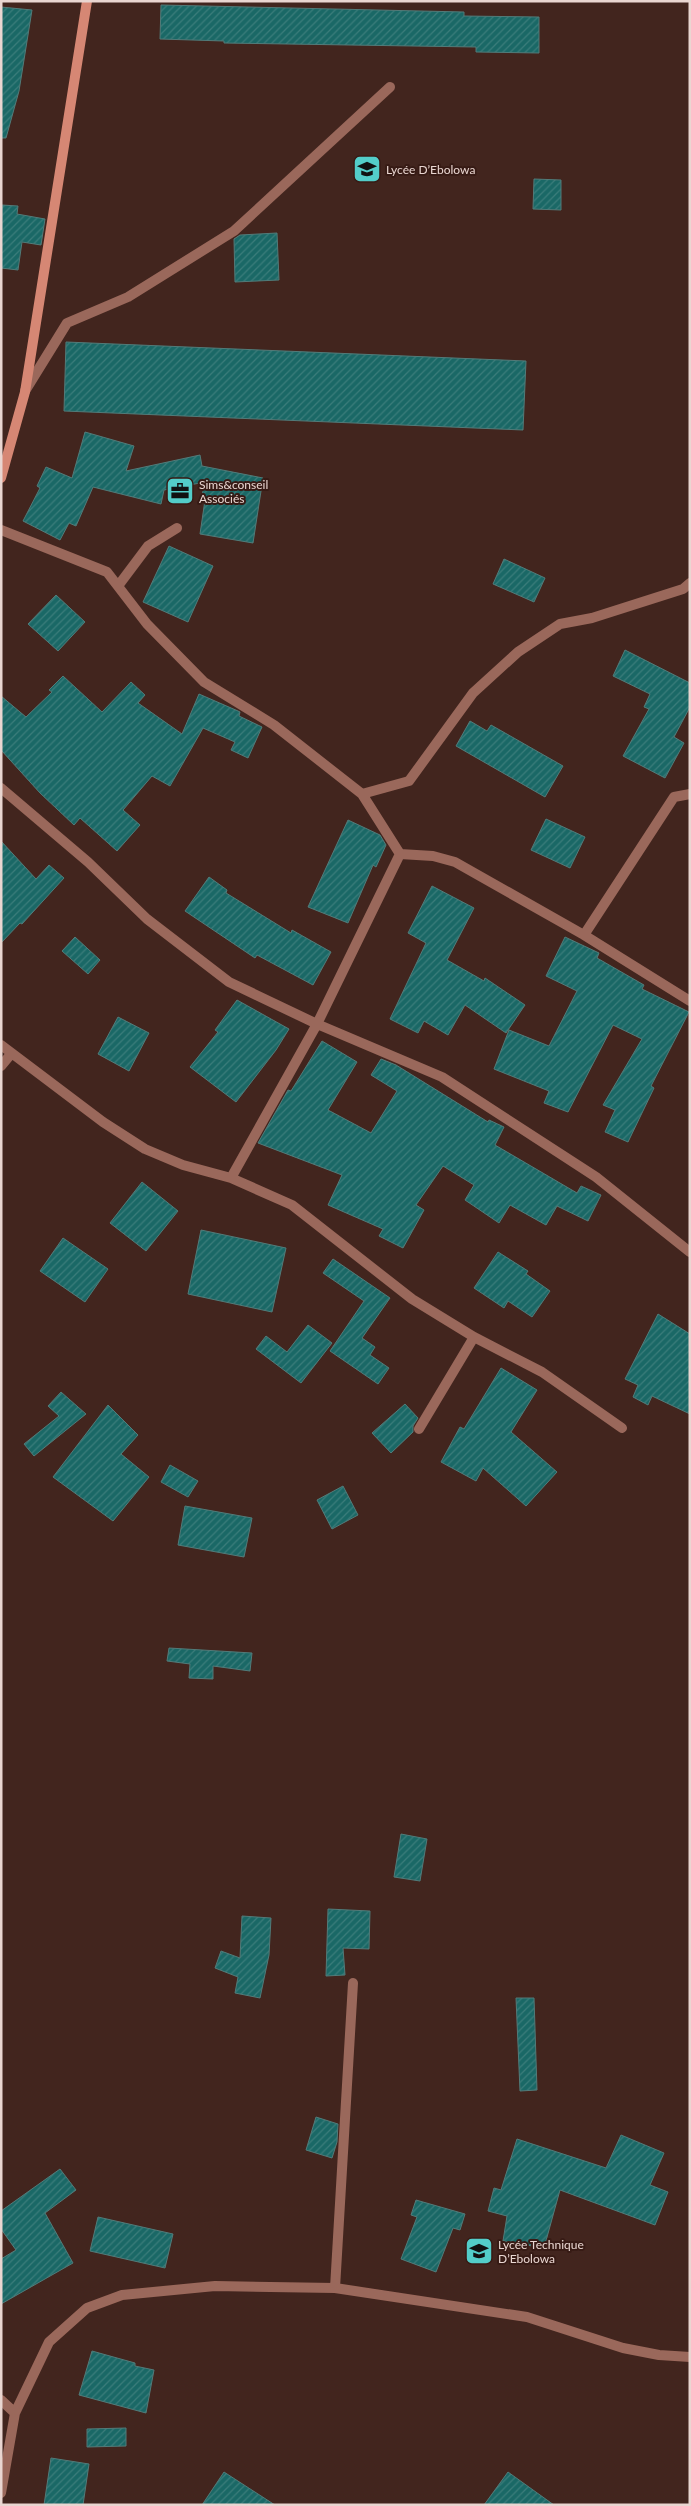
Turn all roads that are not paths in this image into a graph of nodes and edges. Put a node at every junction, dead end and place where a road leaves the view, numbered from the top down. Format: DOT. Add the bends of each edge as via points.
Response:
graph roads {
  1 [pos="87,1"];
  2 [pos="390,88"];
  3 [pos="25,392"];
  4 [pos="1,478"];
  5 [pos="177,528"];
  6 [pos="1,530"];
  7 [pos="690,582"];
  8 [pos="118,586"];
  9 [pos="1,788"];
  10 [pos="362,794"];
  11 [pos="690,794"];
  12 [pos="400,854"];
  13 [pos="584,935"];
  14 [pos="690,1001"];
  15 [pos="317,1024"];
  16 [pos="1,1045"];
  17 [pos="12,1054"];
  18 [pos="1,1066"];
  19 [pos="231,1178"];
  20 [pos="690,1252"];
  21 [pos="474,1337"];
  22 [pos="622,1428"];
  23 [pos="419,1430"];
  24 [pos="352,1983"];
  25 [pos="335,2288"];
  26 [pos="690,2357"];
  27 [pos="1,2400"];
  28 [pos="15,2414"];
  29 [pos="1,2493"];
  1 -- 3 [label="street"];
  2 -- 3 [label="street" via="234,231 128,297 67,322"];
  3 -- 4 [label="street"];
  5 -- 8 [label="street" via="148,546"];
  6 -- 8 [label="street" via="106,572"];
  7 -- 10 [label="street" via="683,589 592,618 560,624 518,652 473,693 409,781"];
  8 -- 10 [label="street" via="147,624 204,682 274,725"];
  9 -- 15 [label="street" via="88,862 146,919 229,982"];
  10 -- 12 [label="street"];
  11 -- 13 [label="street" via="674,797"];
  12 -- 13 [label="street" via="433,856 456,862"];
  12 -- 15 [label="street"];
  13 -- 14 [label="street"];
  15 -- 19 [label="street"];
  15 -- 20 [label="street" via="442,1077 596,1177"];
  16 -- 17 [label="street"];
  17 -- 18 [label="street"];
  17 -- 19 [label="street" via="145,1149 183,1165"];
  19 -- 21 [label="street" via="292,1205 412,1299"];
  21 -- 22 [label="street" via="542,1372"];
  21 -- 23 [label="street"];
  24 -- 25 [label="street"];
  25 -- 26 [label="street" via="527,2317 623,2348"];
  25 -- 28 [label="street" via="215,2286 122,2295 87,2308 49,2342"];
  27 -- 28 [label="street"];
  28 -- 29 [label="street"];
}
